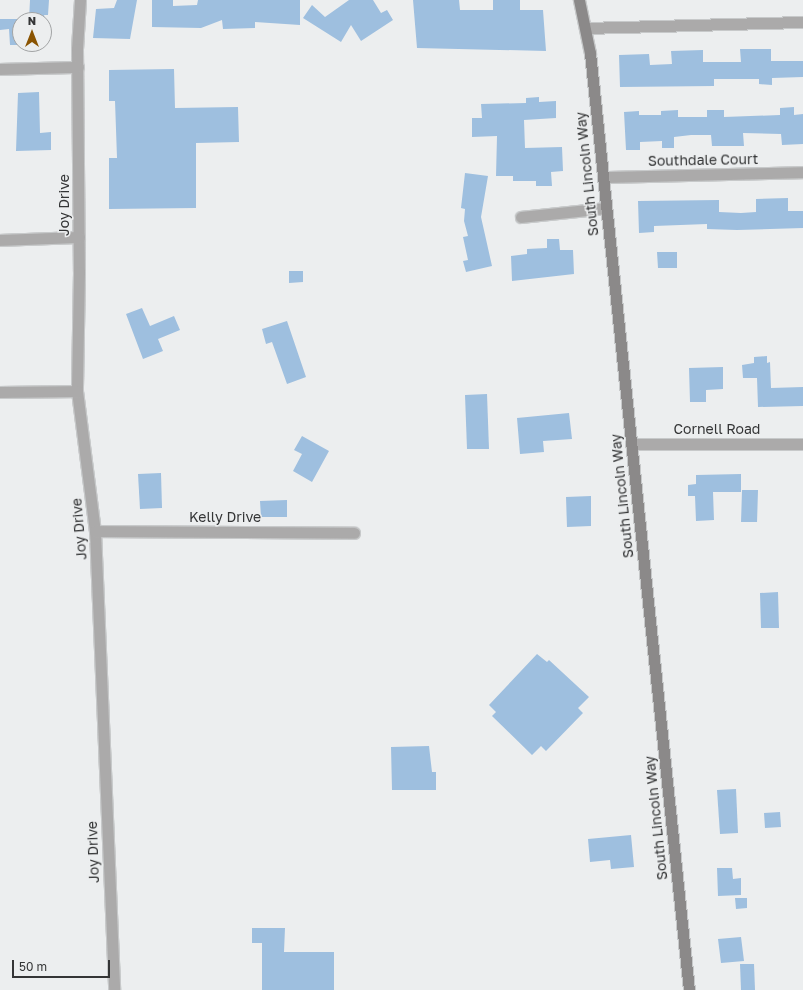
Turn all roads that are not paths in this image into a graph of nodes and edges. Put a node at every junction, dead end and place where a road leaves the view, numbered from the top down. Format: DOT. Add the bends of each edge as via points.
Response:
graph roads {
  1 [pos="80,0"];
  2 [pos="579,0"];
  3 [pos="803,22"];
  4 [pos="586,28"];
  5 [pos="78,67"];
  6 [pos="0,69"];
  7 [pos="803,172"];
  8 [pos="603,177"];
  9 [pos="606,208"];
  10 [pos="521,217"];
  11 [pos="79,237"];
  12 [pos="0,240"];
  13 [pos="77,391"];
  14 [pos="0,392"];
  15 [pos="631,444"];
  16 [pos="803,444"];
  17 [pos="95,531"];
  18 [pos="354,533"];
  19 [pos="114,990"];
  20 [pos="689,990"];
  1 -- 5 [label="street, Joy Drive"];
  2 -- 4 [label="main road, South Lincoln Way"];
  3 -- 4 [label="street"];
  4 -- 8 [label="main road, South Lincoln Way"];
  5 -- 6 [label="street"];
  5 -- 11 [label="street, Joy Drive"];
  7 -- 8 [label="street, Southdale Court"];
  8 -- 9 [label="main road, South Lincoln Way"];
  9 -- 10 [label="street"];
  9 -- 15 [label="main road, South Lincoln Way"];
  11 -- 12 [label="street"];
  11 -- 13 [label="street, Joy Drive"];
  13 -- 14 [label="street"];
  13 -- 17 [label="street, Joy Drive"];
  15 -- 16 [label="street, Cornell Road"];
  15 -- 20 [label="main road, South Lincoln Way"];
  17 -- 18 [label="street, Kelly Drive"];
  17 -- 19 [label="street, Joy Drive"];
}
